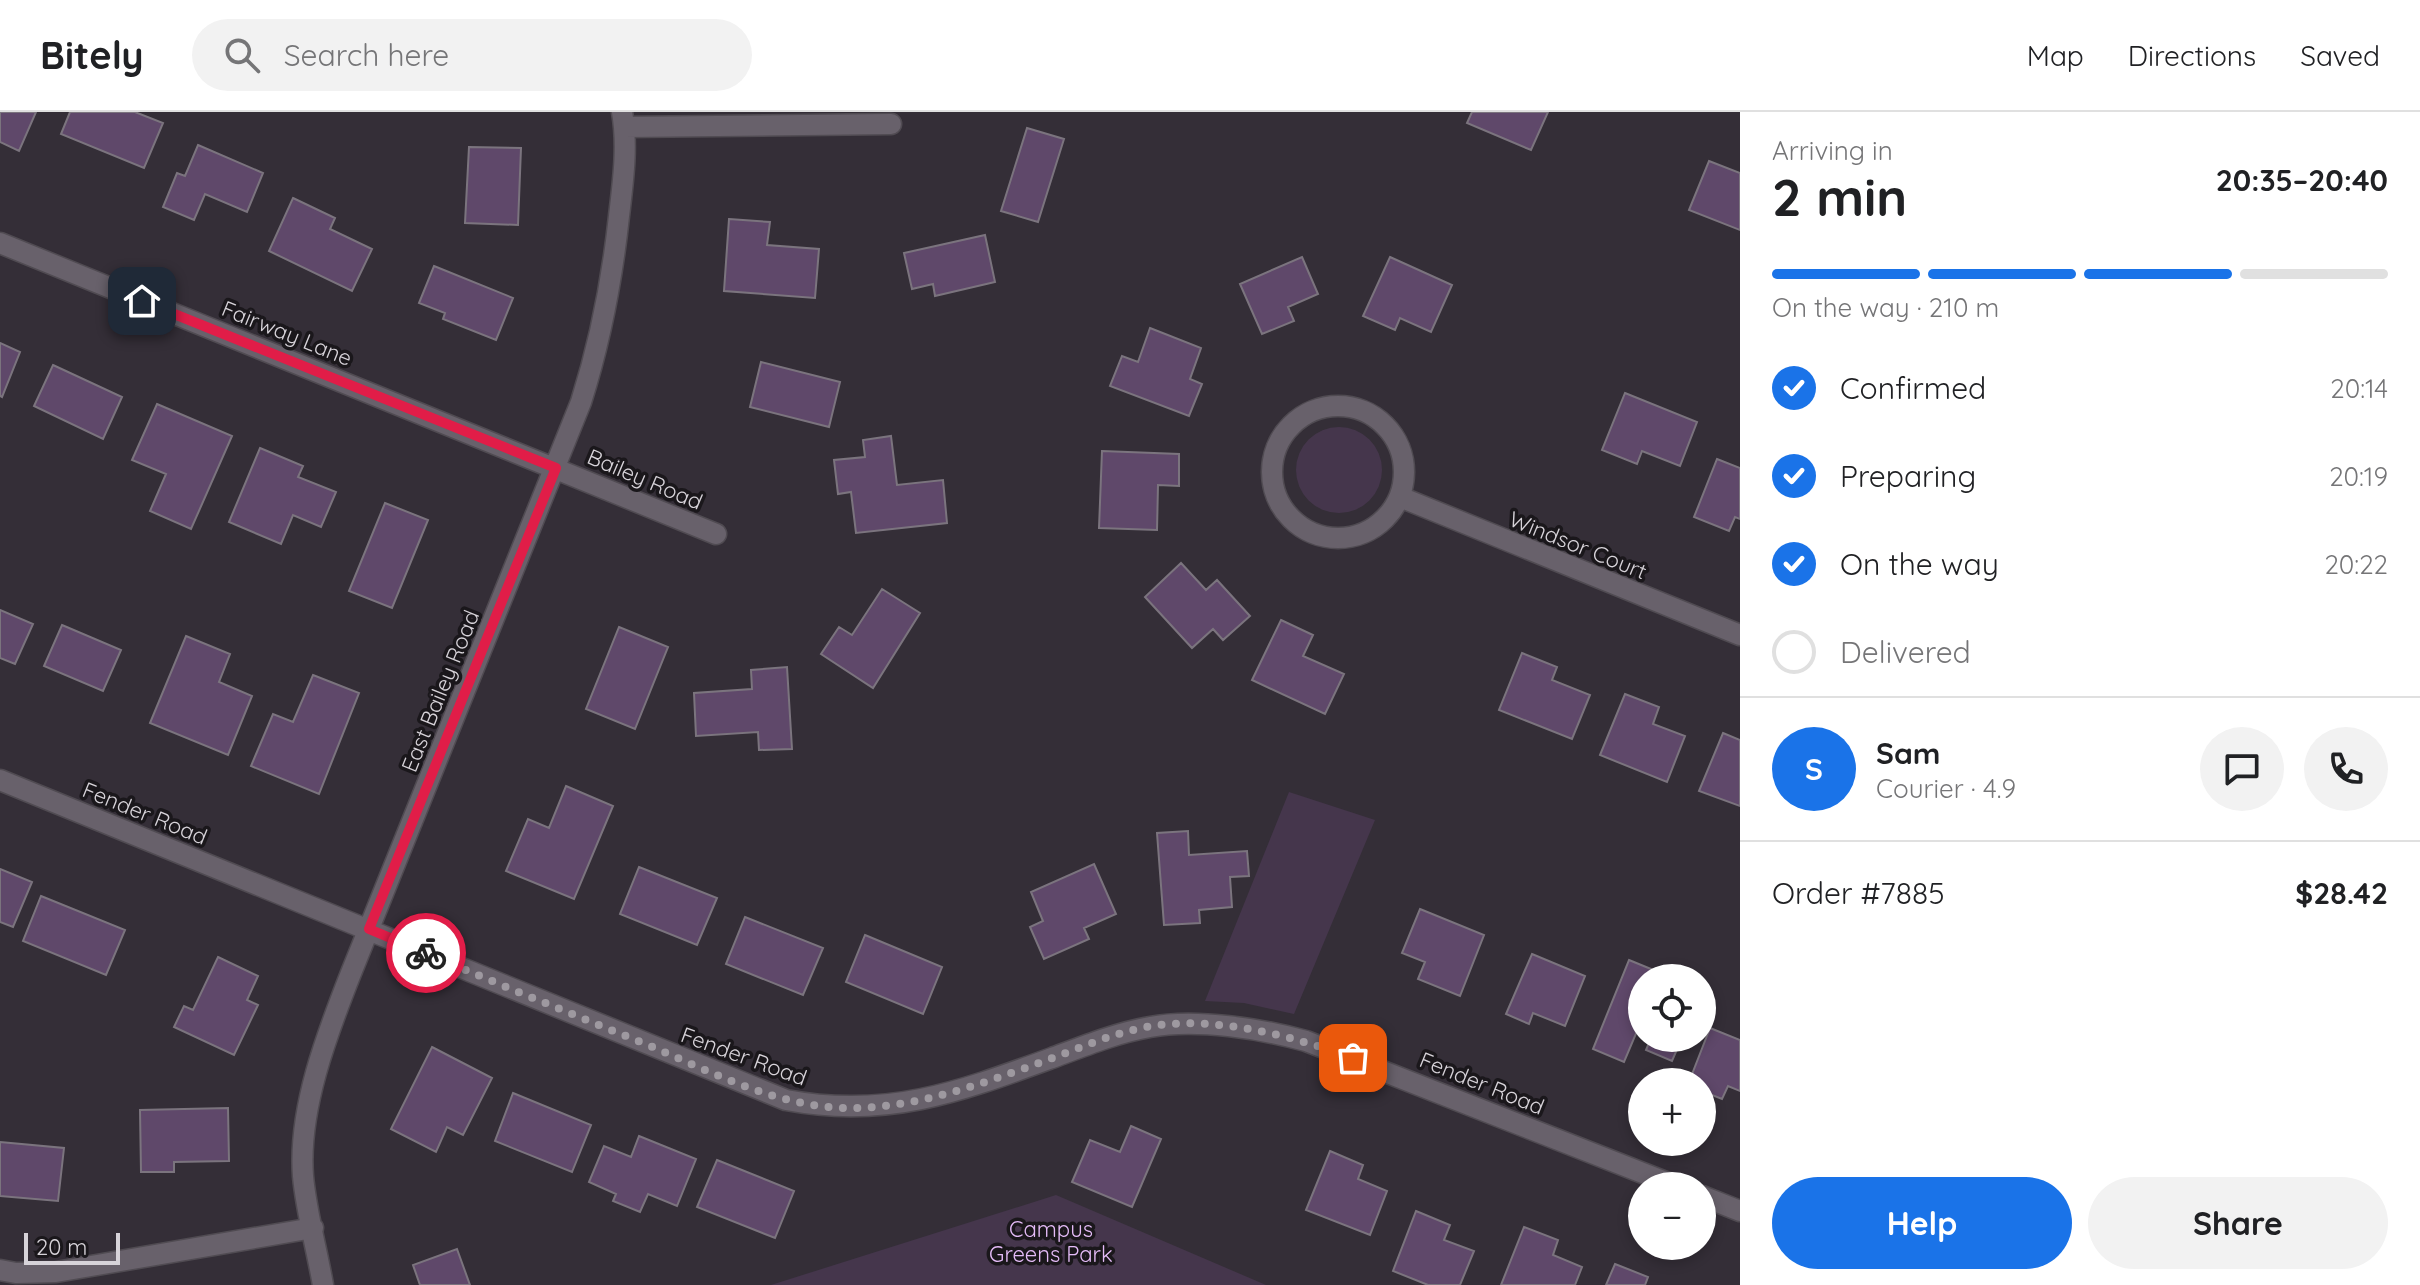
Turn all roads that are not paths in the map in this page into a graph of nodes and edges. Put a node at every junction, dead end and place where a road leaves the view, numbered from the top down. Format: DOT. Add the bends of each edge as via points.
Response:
graph roads {
  1 [pos="624,119"];
  2 [pos="891,124"];
  3 [pos="0,243"];
  4 [pos="556,468"];
  5 [pos="1400,497"];
  6 [pos="716,534"];
  7 [pos="1740,635"];
  8 [pos="0,780"];
  9 [pos="369,929"];
  10 [pos="1640,1172"];
  11 [pos="1716,1202"];
  12 [pos="1740,1211"];
  13 [pos="313,1228"];
  14 [pos="0,1270"];
  15 [pos="323,1285"];
  1 -- 2 [label="street"];
  1 -- 4 [label="street, East Bailey Road" via="624,178 611,286 595,357"];
  3 -- 4 [label="street, Fairway Lane"];
  4 -- 6 [label="street, Bailey Road"];
  4 -- 9 [label="street, East Bailey Road"];
  5 -- 5 [label="street" via="1402,455 1394,436 1361,410 1341,405 1300,417 1275,451 1276,496 1305,530 1349,538 1388,516"];
  5 -- 7 [label="street, Windsor Court"];
  8 -- 9 [label="street, Fender Road"];
  9 -- 10 [label="street, Fender Road" via="786,1100 814,1106 852,1108 932,1098 1114,1035 1187,1023 1306,1041"];
  9 -- 13 [label="street, East Bailey Road" via="322,1051 306,1123 303,1175"];
  11 -- 12 [label="street"];
  13 -- 14 [label="street" via="56,1272"];
  13 -- 15 [label="street, East Bailey Road"];
}
